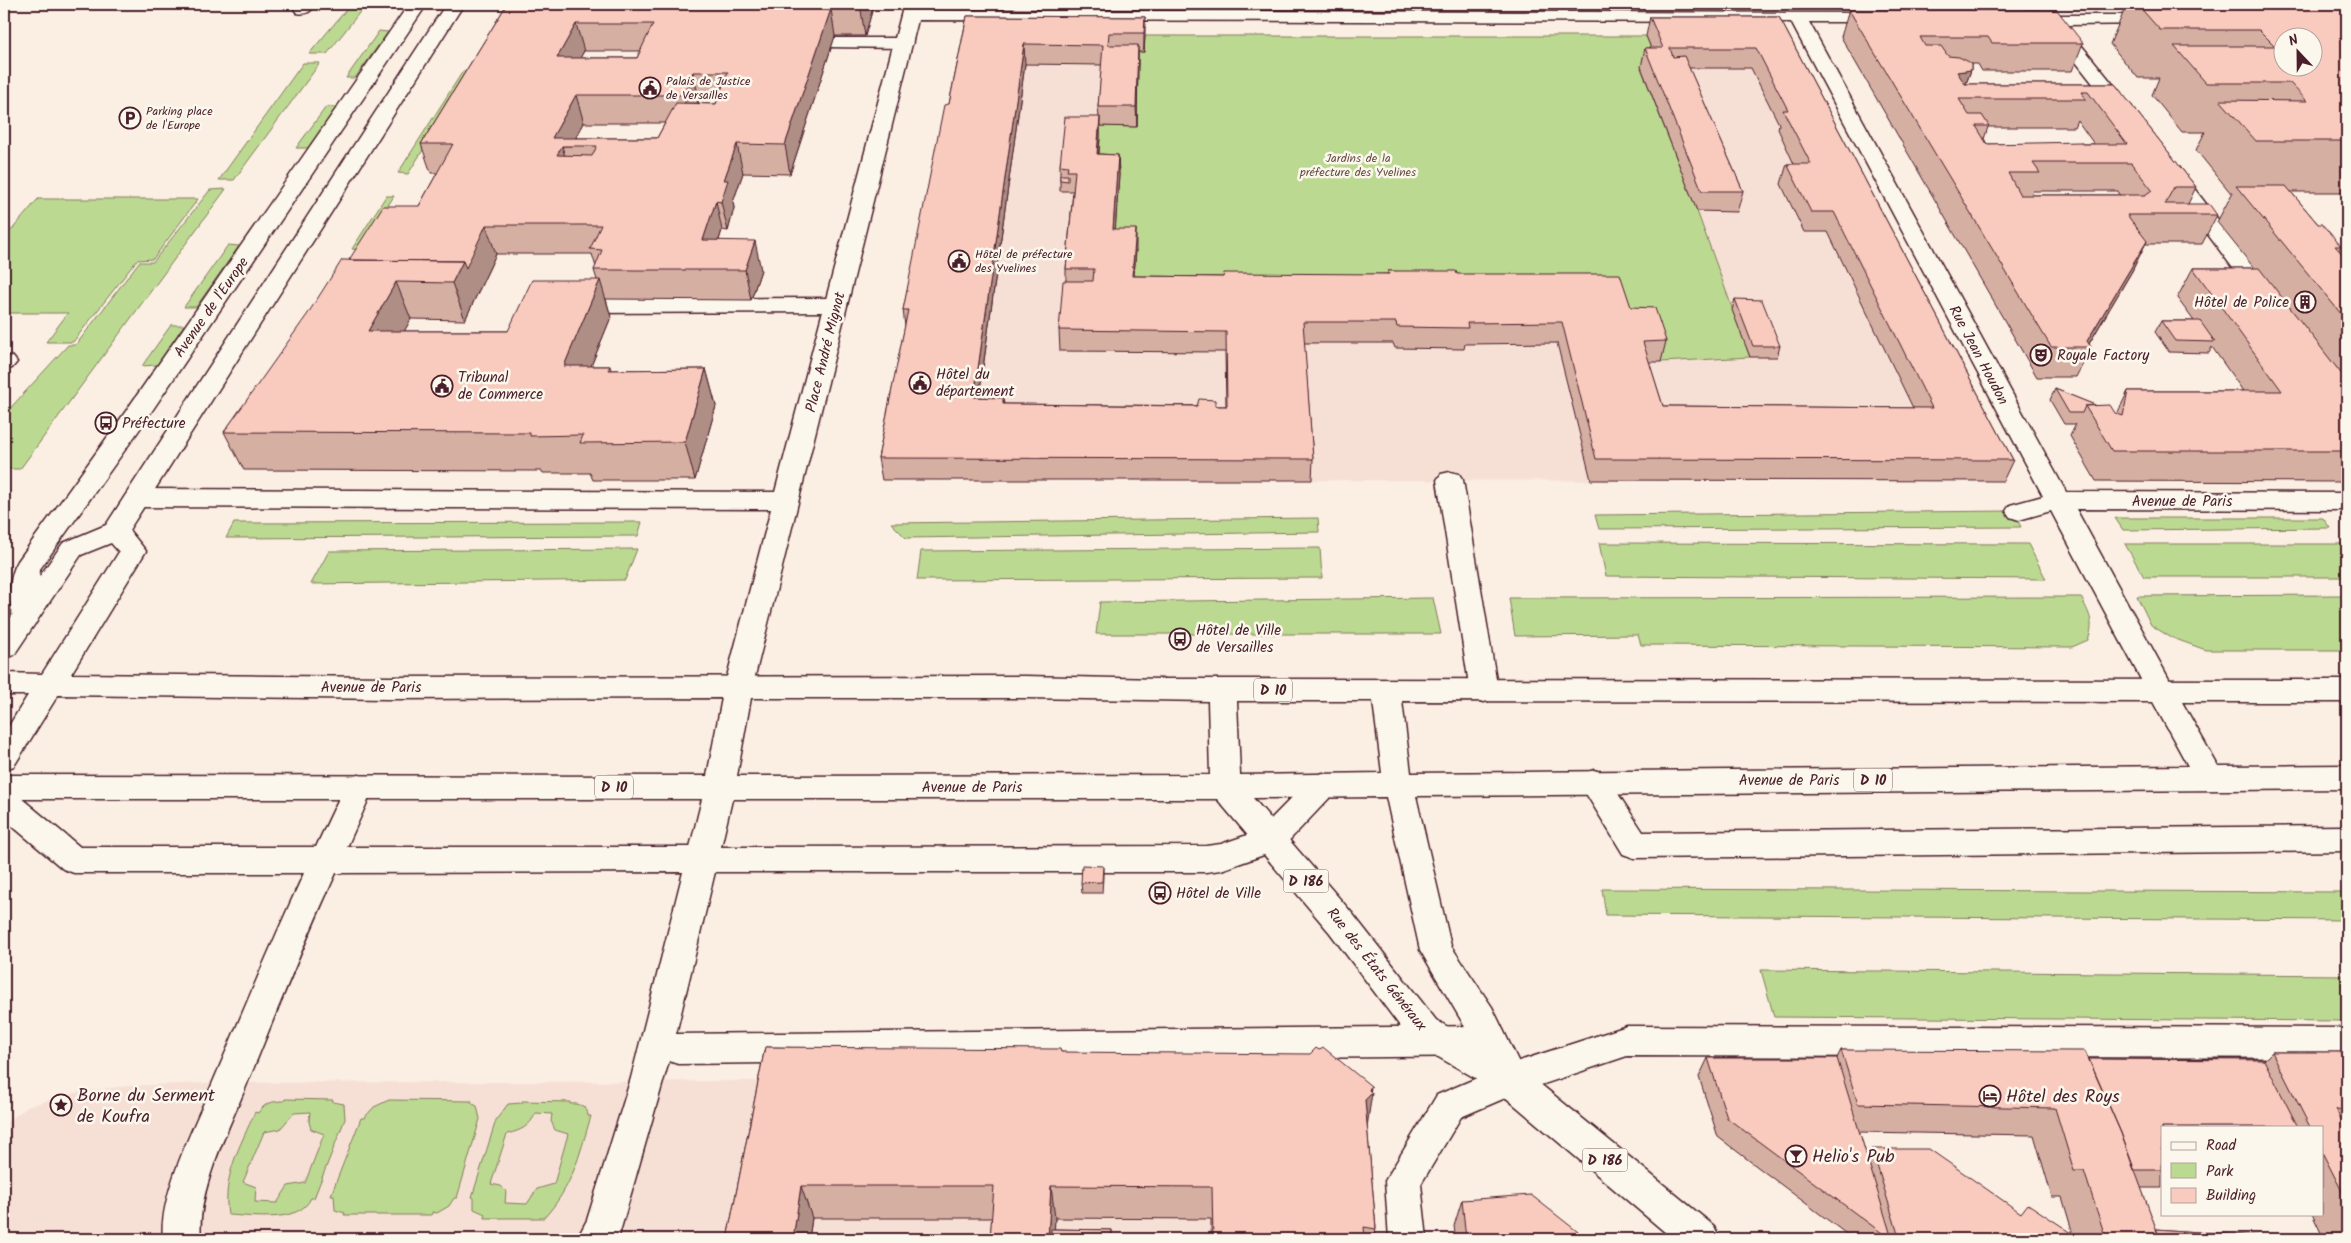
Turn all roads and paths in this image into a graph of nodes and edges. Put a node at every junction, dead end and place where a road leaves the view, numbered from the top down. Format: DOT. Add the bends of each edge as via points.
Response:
graph roads {
  1 [pos="418,4"];
  2 [pos="455,4"];
  3 [pos="2035,4"];
  4 [pos="912,9"];
  5 [pos="2012,16"];
  6 [pos="1797,17"];
  7 [pos="2174,19"];
  8 [pos="1900,20"];
  9 [pos="2049,20"];
  10 [pos="833,43"];
  11 [pos="904,43"];
  12 [pos="2136,127"];
  13 [pos="2154,150"];
  14 [pos="836,305"];
  15 [pos="578,306"];
  16 [pos="2281,317"];
  17 [pos="1450,480"];
  18 [pos="137,498"];
  19 [pos="2058,500"];
  20 [pos="786,501"];
  21 [pos="2347,502"];
  22 [pos="2019,510"];
  23 [pos="115,531"];
  24 [pos="26,616"];
  25 [pos="4,648"];
  26 [pos="4,684"];
  27 [pos="52,684"];
  28 [pos="738,688"];
  29 [pos="1222,690"];
  30 [pos="1386,690"];
  31 [pos="1484,691"];
  32 [pos="2347,691"];
  33 [pos="2162,692"];
  34 [pos="4,758"];
  35 [pos="2209,777"];
  36 [pos="2347,777"];
  37 [pos="1594,782"];
  38 [pos="1398,784"];
  39 [pos="1323,785"];
  40 [pos="4,787"];
  41 [pos="359,787"];
  42 [pos="720,787"];
  43 [pos="1225,787"];
  44 [pos="4,802"];
  45 [pos="2347,838"];
  46 [pos="1270,840"];
  47 [pos="327,860"];
  48 [pos="700,860"];
  49 [pos="1436,1040"];
  50 [pos="1491,1041"];
  51 [pos="2347,1043"];
  52 [pos="678,1050"];
  53 [pos="1510,1080"];
  54 [pos="182,1239"];
  55 [pos="596,1239"];
  56 [pos="1408,1239"];
  57 [pos="1701,1239"];
  1 -- 24 [label="main road, Avenue de l'Europe" via="128,427 27,568 24,583"];
  2 -- 18 [label="main road"];
  3 -- 9 [label="main road"];
  4 -- 6 [label="main road"];
  4 -- 11 [label="main road, Place André Mignot"];
  5 -- 9 [label="main road" via="2038,16"];
  6 -- 8 [label="main road"];
  6 -- 19 [label="main road, Rue Jean Houdon"];
  7 -- 9 [label="main road"];
  9 -- 12 [label="main road" via="2059,25"];
  10 -- 11 [label="main road"];
  11 -- 14 [label="main road, Place André Mignot"];
  13 -- 16 [label="main road"];
  14 -- 15 [label="main road"];
  14 -- 20 [label="main road, Place André Mignot"];
  17 -- 31 [label="main road"];
  18 -- 20 [label="main road"];
  18 -- 23 [label="main road"];
  19 -- 21 [label="main road, Avenue de Paris"];
  19 -- 22 [label="main road, Avenue de Paris"];
  19 -- 33 [label="main road, Rue Jean Houdon"];
  20 -- 28 [label="main road, Place André Mignot"];
  23 -- 24 [label="main road" via="72,549"];
  23 -- 27 [label="main road" via="133,551"];
  24 -- 25 [label="main road"];
  26 -- 27 [label="main road, Avenue de Paris / D 10"];
  27 -- 28 [label="main road, Avenue de Paris / D 10"];
  27 -- 34 [label="main road"];
  28 -- 29 [label="main road, Avenue de Paris / D 10"];
  28 -- 42 [label="main road"];
  29 -- 30 [label="main road, Avenue de Paris / D 10"];
  29 -- 43 [label="main road"];
  30 -- 31 [label="main road, Avenue de Paris / D 10"];
  30 -- 38 [label="main road"];
  31 -- 33 [label="main road, Avenue de Paris / D 10"];
  32 -- 33 [label="main road, Avenue de Paris / D 10"];
  33 -- 35 [label="main road"];
  35 -- 36 [label="main road, Avenue de Paris / D 10"];
  35 -- 37 [label="main road, Avenue de Paris / D 10"];
  37 -- 38 [label="main road, Avenue de Paris / D 10"];
  37 -- 45 [label="main road" via="1634,845"];
  38 -- 39 [label="main road, Avenue de Paris / D 10"];
  38 -- 50 [label="main road, Rue des États Généraux / D 186" via="1436,950"];
  39 -- 43 [label="main road, Avenue de Paris / D 10"];
  39 -- 46 [label="main road"];
  40 -- 41 [label="main road, Avenue de Paris / D 10"];
  41 -- 42 [label="main road, Avenue de Paris / D 10"];
  41 -- 47 [label="main road"];
  42 -- 43 [label="main road, Avenue de Paris / D 10"];
  42 -- 48 [label="main road"];
  43 -- 46 [label="main road, Rue des États Généraux / D 186"];
  44 -- 47 [label="main road" via="74,860"];
  46 -- 48 [label="main road" via="1206,859"];
  46 -- 49 [label="main road, Rue des États Généraux / D 186" via="1341,923 1424,1031"];
  47 -- 48 [label="main road"];
  47 -- 54 [label="main road" via="289,940 195,1169 180,1223"];
  48 -- 55 [label="main road" via="648,1078 603,1230"];
  49 -- 50 [label="main road"];
  49 -- 52 [label="main road"];
  49 -- 53 [label="main road, Rue des États Généraux / D 186"];
  50 -- 53 [label="main road, Rue des États Généraux / D 186"];
  51 -- 53 [label="main road" via="1627,1040"];
  53 -- 56 [label="main road" via="1449,1106 1403,1181"];
  53 -- 57 [label="main road, Rue des États Généraux / D 186"];
}
